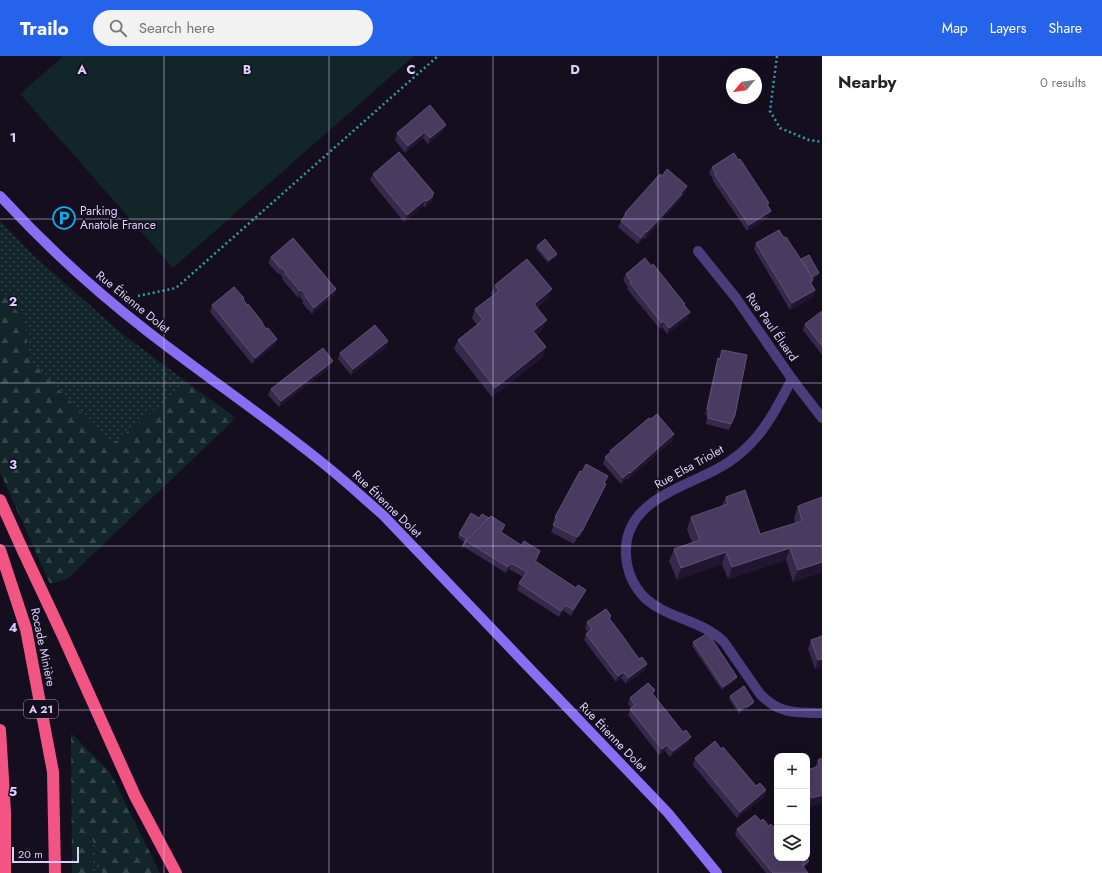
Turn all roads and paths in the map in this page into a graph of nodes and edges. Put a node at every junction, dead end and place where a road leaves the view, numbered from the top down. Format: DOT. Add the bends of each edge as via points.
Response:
graph roads {
  1 [pos="438,56"];
  2 [pos="777,56"];
  3 [pos="822,142"];
  4 [pos="0,196"];
  5 [pos="698,251"];
  6 [pos="138,296"];
  7 [pos="792,379"];
  8 [pos="822,418"];
  9 [pos="0,500"];
  10 [pos="0,550"];
  11 [pos="822,713"];
  12 [pos="0,730"];
  13 [pos="5,873"];
  14 [pos="55,873"];
  15 [pos="176,873"];
  16 [pos="717,873"];
  1 -- 6 [label="path" via="176,288"];
  2 -- 3 [label="path" via="770,111 780,128 809,140"];
  4 -- 16 [label="street, Rue Étienne Dolet" via="32,231 84,280 146,331 304,448 383,515 668,813"];
  5 -- 7 [label="street, Rue Paul Éluard" via="736,298"];
  7 -- 8 [label="street, Rue Paul Éluard"];
  7 -- 11 [label="street, Rue Elsa Triolet" via="773,415 756,439 717,469 666,493 645,508 627,536 627,568 645,598 658,608 701,625 720,638 766,701 794,713"];
  9 -- 15 [label="highway" via="136,796"];
  10 -- 14 [label="highway, Rocade Minière / A 21" via="26,629 53,772"];
  12 -- 13 [label="highway" via="5,812"];
}
